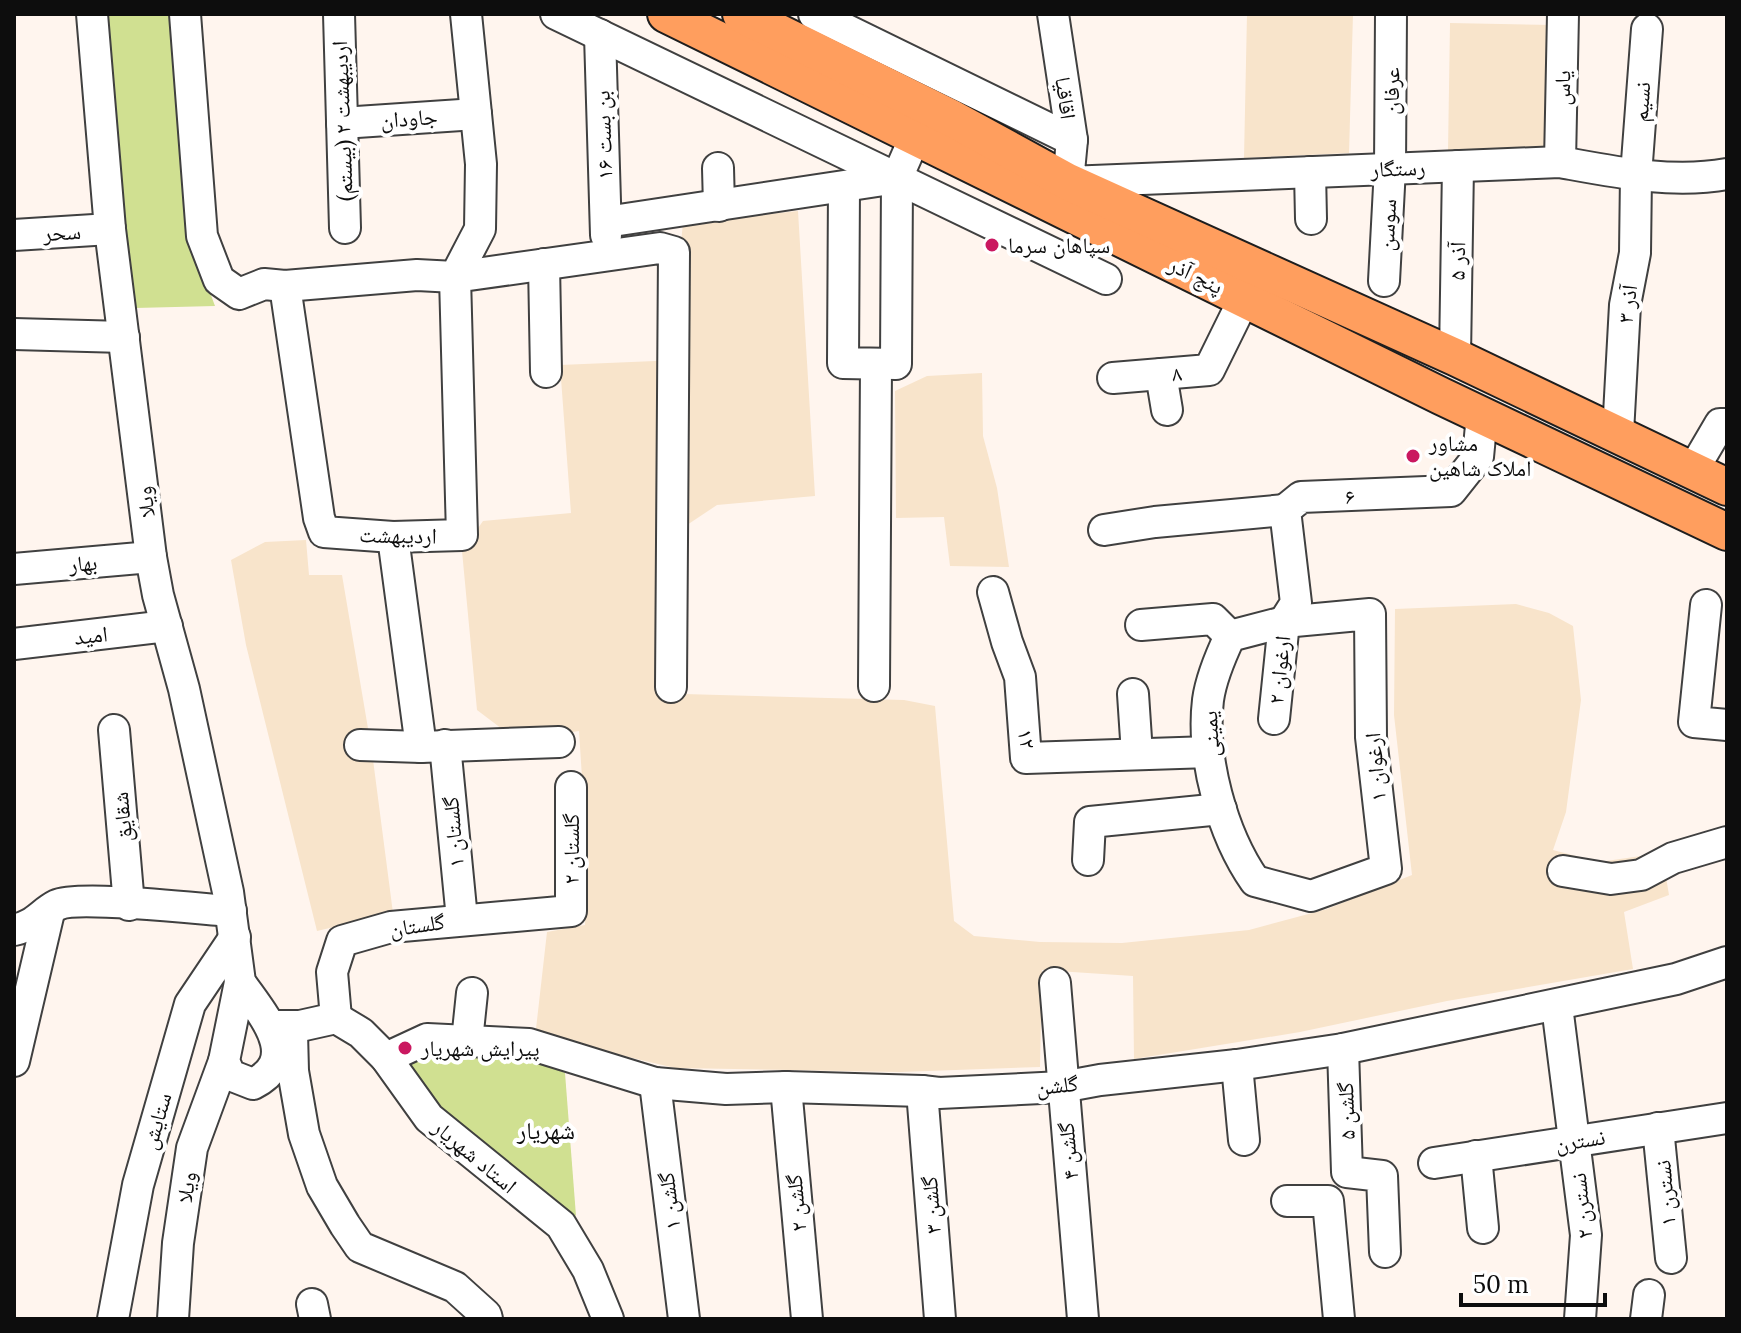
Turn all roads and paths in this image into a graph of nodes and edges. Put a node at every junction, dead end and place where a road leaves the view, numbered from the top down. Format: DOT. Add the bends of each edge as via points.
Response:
graph roads {
  1 [pos="92,14"];
  2 [pos="185,14"];
  3 [pos="339,14"];
  4 [pos="466,14"];
  5 [pos="556,14"];
  6 [pos="666,14"];
  7 [pos="741,14"];
  8 [pos="814,14"];
  9 [pos="1053,14"];
  10 [pos="1391,14"];
  11 [pos="1563,14"];
  12 [pos="785,24"];
  13 [pos="1647,29"];
  14 [pos="600,35"];
  15 [pos="886,104"];
  16 [pos="476,114"];
  17 [pos="342,123"];
  18 [pos="936,135"];
  19 [pos="1072,140"];
  20 [pos="1560,162"];
  21 [pos="1458,166"];
  22 [pos="718,168"];
  23 [pos="1390,168"];
  24 [pos="1310,172"];
  25 [pos="1727,174"];
  26 [pos="1636,175"];
  27 [pos="897,178"];
  28 [pos="1068,182"];
  29 [pos="844,187"];
  30 [pos="719,206"];
  31 [pos="1311,219"];
  32 [pos="345,228"];
  33 [pos="110,229"];
  34 [pos="14,235"];
  35 [pos="544,264"];
  36 [pos="455,277"];
  37 [pos="1106,279"];
  38 [pos="1384,281"];
  39 [pos="285,286"];
  40 [pos="1244,299"];
  41 [pos="14,334"];
  42 [pos="124,337"];
  43 [pos="1455,357"];
  44 [pos="876,365"];
  45 [pos="546,372"];
  46 [pos="1161,374"];
  47 [pos="1113,378"];
  48 [pos="1167,410"];
  49 [pos="1482,415"];
  50 [pos="1727,424"];
  51 [pos="1618,433"];
  52 [pos="1693,470"];
  53 [pos="1727,487"];
  54 [pos="1285,510"];
  55 [pos="1104,530"];
  56 [pos="1727,532"];
  57 [pos="393,537"];
  58 [pos="151,557"];
  59 [pos="14,569"];
  60 [pos="993,592"];
  61 [pos="1706,605"];
  62 [pos="1284,622"];
  63 [pos="1141,625"];
  64 [pos="167,626"];
  65 [pos="1230,636"];
  66 [pos="14,644"];
  67 [pos="874,686"];
  68 [pos="671,687"];
  69 [pos="1133,694"];
  70 [pos="1274,719"];
  71 [pos="1727,725"];
  72 [pos="114,730"];
  73 [pos="559,742"];
  74 [pos="360,745"];
  75 [pos="433,746"];
  76 [pos="1210,752"];
  77 [pos="1137,754"];
  78 [pos="571,787"];
  79 [pos="1221,809"];
  80 [pos="1727,842"];
  81 [pos="1088,860"];
  82 [pos="1563,871"];
  83 [pos="1255,881"];
  84 [pos="129,905"];
  85 [pos="571,911"];
  86 [pos="49,912"];
  87 [pos="462,919"];
  88 [pos="233,924"];
  89 [pos="14,930"];
  90 [pos="1727,962"];
  91 [pos="240,982"];
  92 [pos="1055,983"];
  93 [pos="472,993"];
  94 [pos="1557,1006"];
  95 [pos="336,1018"];
  96 [pos="282,1026"];
  97 [pos="467,1041"];
  98 [pos="1343,1049"];
  99 [pos="386,1058"];
  100 [pos="14,1061"];
  101 [pos="224,1061"];
  102 [pos="1237,1065"];
  103 [pos="655,1083"];
  104 [pos="786,1087"];
  105 [pos="1062,1087"];
  106 [pos="922,1091"];
  107 [pos="1727,1118"];
  108 [pos="1658,1128"];
  109 [pos="1244,1140"];
  110 [pos="1572,1141"];
  111 [pos="1476,1156"];
  112 [pos="1434,1163"];
  113 [pos="1287,1201"];
  114 [pos="1483,1228"];
  115 [pos="1385,1252"];
  116 [pos="1671,1258"];
  117 [pos="113,1319"];
  118 [pos="173,1319"];
  119 [pos="487,1319"];
  120 [pos="608,1319"];
  121 [pos="684,1319"];
  122 [pos="807,1319"];
  123 [pos="940,1319"];
  124 [pos="1083,1319"];
  125 [pos="1339,1319"];
  126 [pos="1580,1319"];
  1 -- 33 [label="street, ویلا"];
  2 -- 39 [label="street" via="202,236 219,280 239,294 264,284"];
  3 -- 17 [label="street, اردیبهشت ۲ (بیستم)"];
  4 -- 16 [label="street, اردیبهشت"];
  5 -- 14 [label="street"];
  6 -- 15 [label="main road, پنج آذر"];
  7 -- 12 [label="main road, پنج آذر"];
  8 -- 19 [label="street"];
  9 -- 19 [label="street, اقاقیا"];
  10 -- 23 [label="street, عرفان"];
  11 -- 20 [label="street, یاس"];
  12 -- 15 [label="main road, پنج آذر"];
  13 -- 26 [label="street, نسیم"];
  14 -- 27 [label="street"];
  14 -- 30 [label="street, بن بست ۱۶" via="606,229"];
  15 -- 18 [label="main road, پنج آذر"];
  16 -- 17 [label="street, جاودان"];
  16 -- 36 [label="street, اردیبهشت" via="480,229"];
  17 -- 32 [label="street, اردیبهشت ۲ (بیستم)"];
  18 -- 27 [label="street"];
  18 -- 28 [label="main road, پنج آذر"];
  18 -- 40 [label="main road, پنج آذر"];
  19 -- 28 [label="street, اقاقیا"];
  20 -- 21 [label="street, رستگار"];
  20 -- 26 [label="street, رستگار"];
  21 -- 23 [label="street, رستگار"];
  21 -- 43 [label="street, آذر ۵"];
  22 -- 30 [label="street"];
  23 -- 24 [label="street, رستگار"];
  23 -- 38 [label="street, سوسن"];
  24 -- 28 [label="street, رستگار"];
  24 -- 31 [label="street"];
  25 -- 26 [label="street, رستگار"];
  26 -- 51 [label="street, آذر ۳" via="1635,253 1625,305"];
  27 -- 29 [label="street"];
  27 -- 37 [label="street"];
  27 -- 44 [label="street" via="896,364"];
  28 -- 43 [label="main road, پنج آذر"];
  29 -- 30 [label="street"];
  29 -- 44 [label="street" via="843,363"];
  33 -- 34 [label="street, سحر"];
  33 -- 42 [label="street, ویلا"];
  35 -- 36 [label="street"];
  35 -- 45 [label="street"];
  35 -- 68 [label="street" via="660,248 674,252"];
  36 -- 39 [label="street" via="417,275"];
  36 -- 57 [label="street, اردیبهشت" via="462,535"];
  39 -- 57 [label="street, اردیبهشت" via="324,532"];
  40 -- 46 [label="street, ۸" via="1209,370"];
  40 -- 49 [label="main road, پنج آذر"];
  41 -- 42 [label="street"];
  42 -- 58 [label="street, ویلا"];
  43 -- 51 [label="main road, پنج آذر"];
  44 -- 67 [label="street"];
  46 -- 47 [label="street, ۸"];
  46 -- 48 [label="street"];
  49 -- 54 [label="street, ۶" via="1478,457 1451,491 1301,497"];
  49 -- 56 [label="main road, پنج آذر"];
  50 -- 52 [label="street" via="1720,424"];
  51 -- 52 [label="main road, پنج آذر"];
  52 -- 53 [label="main road, پنج آذر"];
  54 -- 55 [label="street"];
  54 -- 62 [label="street" via="1296,603"];
  57 -- 75 [label="street, گلستان ۱"];
  58 -- 59 [label="street, بهار"];
  58 -- 64 [label="street, ویلا"];
  60 -- 77 [label="street, ۱۲" via="1020,677 1026,758"];
  61 -- 71 [label="street" via="1694,722"];
  62 -- 65 [label="street"];
  62 -- 70 [label="street, ارغوان ۲"];
  62 -- 83 [label="street, ارغوان ۱" via="1370,614 1371,737 1386,869 1311,896"];
  63 -- 65 [label="street" via="1213,619"];
  64 -- 66 [label="street, امید"];
  64 -- 88 [label="street, ویلا"];
  65 -- 76 [label="street, یمینی" via="1208,699"];
  69 -- 77 [label="street"];
  72 -- 84 [label="street, شقایق"];
  73 -- 75 [label="street"];
  74 -- 75 [label="street"];
  75 -- 87 [label="street, گلستان ۱"];
  76 -- 77 [label="street, ۱۲"];
  76 -- 79 [label="street, یمینی"];
  78 -- 85 [label="street, گلستان ۲"];
  79 -- 81 [label="street" via="1090,822"];
  79 -- 83 [label="street, یمینی" via="1241,861"];
  80 -- 82 [label="street" via="1673,858 1641,875 1611,879"];
  84 -- 86 [label="street" via="73,903"];
  84 -- 88 [label="street"];
  85 -- 87 [label="street, گلستان"];
  86 -- 89 [label="street"];
  86 -- 100 [label="street"];
  87 -- 95 [label="street, گلستان" via="391,927 342,941 332,972"];
  88 -- 91 [label="street, ویلا"];
  88 -- 117 [label="street, ستایش" via="190,1004 138,1185"];
  90 -- 94 [label="street, گلشن"];
  91 -- 96 [label="street"];
  91 -- 101 [label="street, ویلا"];
  92 -- 105 [label="street, گلشن ۴"];
  93 -- 97 [label="street"];
  94 -- 98 [label="street, گلشن"];
  94 -- 110 [label="street, نسترن ۲"];
  95 -- 96 [label="street"];
  95 -- 99 [label="street, استاد شهریار"];
  96 -- 101 [label="street" via="276,1063 267,1077 253,1084 239,1080"];
  96 -- 119 [label="street" via="304,1134 322,1186 360,1247 455,1287"];
  97 -- 99 [label="street, گلشن" via="427,1039"];
  97 -- 103 [label="street, گلشن" via="529,1044"];
  98 -- 102 [label="street, گلشن"];
  98 -- 115 [label="street, گلشن ۵" via="1347,1172 1382,1176"];
  99 -- 120 [label="street, استاد شهریار" via="429,1118 561,1225 588,1270"];
  101 -- 118 [label="street, ویلا" via="192,1148"];
  102 -- 105 [label="street, گلشن"];
  102 -- 109 [label="street"];
  103 -- 104 [label="street, گلشن"];
  103 -- 121 [label="street, گلشن ۱"];
  104 -- 106 [label="street, گلشن"];
  104 -- 122 [label="street, گلشن ۲"];
  105 -- 106 [label="street, گلشن"];
  105 -- 124 [label="street, گلشن ۴"];
  106 -- 123 [label="street, گلشن ۳"];
  107 -- 108 [label="street, نسترن"];
  108 -- 110 [label="street, نسترن"];
  108 -- 116 [label="street, نسترن ۱"];
  110 -- 111 [label="street, نسترن"];
  110 -- 126 [label="street, نسترن ۲" via="1586,1235"];
  111 -- 112 [label="street, نسترن"];
  111 -- 114 [label="street"];
  113 -- 125 [label="street" via="1328,1201"];
}
